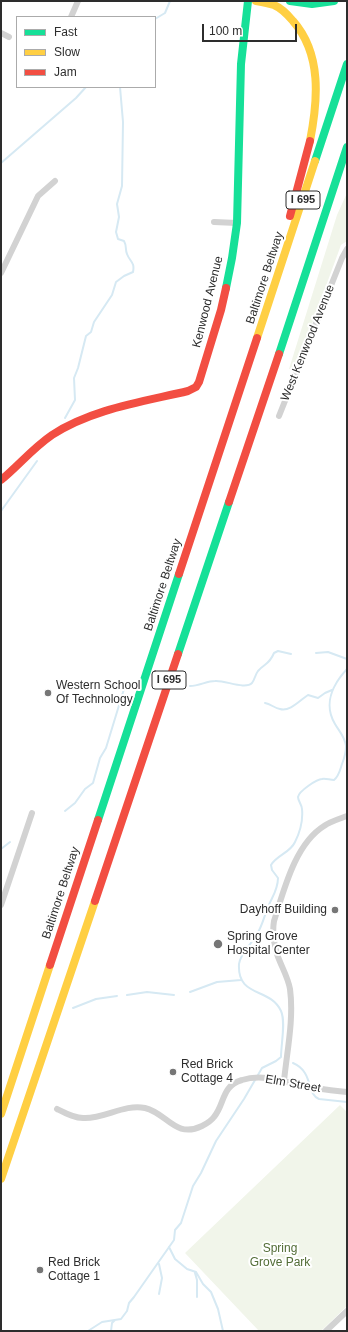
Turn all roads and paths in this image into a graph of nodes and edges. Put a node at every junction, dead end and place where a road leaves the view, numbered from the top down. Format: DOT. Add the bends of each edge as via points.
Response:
graph roads {
  1 [pos="78,1"];
  2 [pos="248,1"];
  3 [pos="256,1"];
  4 [pos="290,1"];
  5 [pos="334,1"];
  6 [pos="298,2"];
  7 [pos="71,16"];
  8 [pos="1,34"];
  9 [pos="8,37"];
  10 [pos="347,64"];
  11 [pos="347,147"];
  12 [pos="56,181"];
  13 [pos="214,222"];
  14 [pos="237,223"];
  15 [pos="347,248"];
  16 [pos="1,273"];
  17 [pos="263,321"];
  18 [pos="280,416"];
  19 [pos="1,480"];
  20 [pos="32,813"];
  21 [pos="347,816"];
  22 [pos="1,905"];
  23 [pos="284,1081"];
  24 [pos="347,1092"];
  25 [pos="56,1109"];
  26 [pos="1,1114"];
  27 [pos="1,1179"];
  28 [pos="347,1311"];
  29 [pos="326,1331"];
  1 -- 7 [label="street"];
  2 -- 14 [label="main road, Kenwood Avenue" via="241,64"];
  3 -- 17 [label="main road" via="274,5 297,26 306,39 311,53 317,83 316,115 309,148"];
  4 -- 6 [label="main road"];
  5 -- 6 [label="main road" via="315,5"];
  8 -- 9 [label="street"];
  10 -- 17 [label="main road, Baltimore Beltway / I 695"];
  11 -- 27 [label="main road, I 695"];
  12 -- 16 [label="street" via="38,196"];
  13 -- 14 [label="street"];
  14 -- 19 [label="main road, Kenwood Avenue" via="227,286 196,387 79,420 39,444"];
  15 -- 18 [label="street, West Kenwood Avenue"];
  17 -- 26 [label="main road, Baltimore Beltway / I 695"];
  20 -- 22 [label="street"];
  21 -- 23 [label="street" via="325,825 306,842 292,867 274,921 277,954 290,988 290,1021"];
  23 -- 24 [label="street, Elm Street"];
  23 -- 25 [label="street, Elm Street" via="260,1078 242,1080 230,1087 215,1117 194,1129 179,1128 146,1108 127,1108 84,1119"];
  28 -- 29 [label="street"];
}
